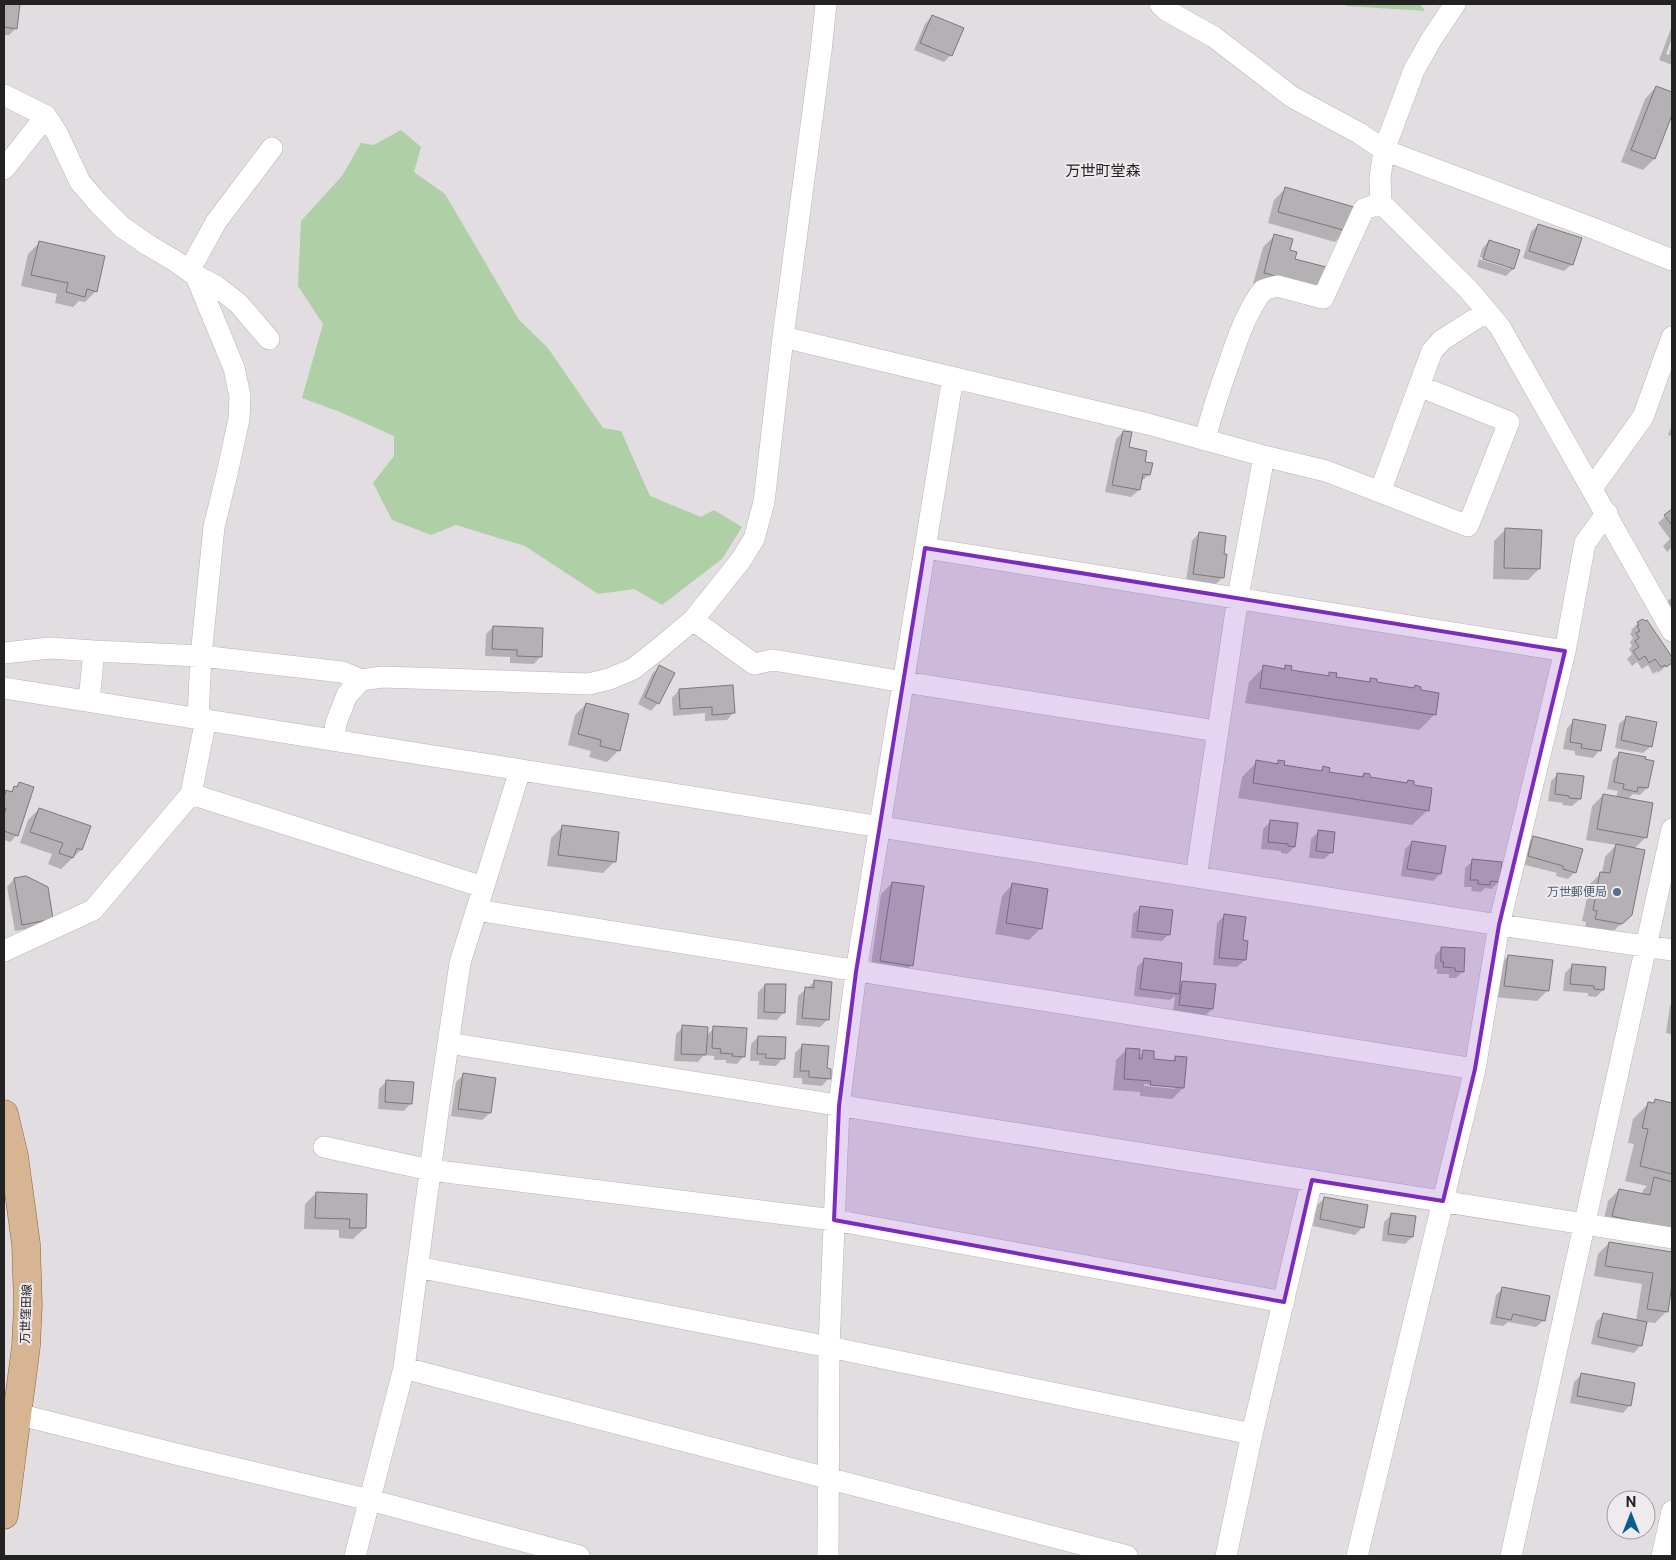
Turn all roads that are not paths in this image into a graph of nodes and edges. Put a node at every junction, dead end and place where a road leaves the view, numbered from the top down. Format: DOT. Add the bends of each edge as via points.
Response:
graph roads {
  1 [pos="826,4"];
  2 [pos="1160,4"];
  3 [pos="1454,4"];
  4 [pos="4,95"];
  5 [pos="46,116"];
  6 [pos="272,148"];
  7 [pos="1384,150"];
  8 [pos="4,169"];
  9 [pos="1381,203"];
  10 [pos="1672,260"];
  11 [pos="192,274"];
  12 [pos="1486,312"];
  13 [pos="1672,337"];
  14 [pos="783,338"];
  15 [pos="269,339"];
  16 [pos="953,377"];
  17 [pos="1419,386"];
  18 [pos="1205,440"];
  19 [pos="1264,456"];
  20 [pos="1592,488"];
  21 [pos="1380,492"];
  22 [pos="1607,514"];
  23 [pos="925,548"];
  24 [pos="1238,598"];
  25 [pos="693,620"];
  26 [pos="1672,631"];
  27 [pos="1565,651"];
  28 [pos="94,652"];
  29 [pos="4,653"];
  30 [pos="201,656"];
  31 [pos="361,680"];
  32 [pos="904,682"];
  33 [pos="4,688"];
  34 [pos="89,701"];
  35 [pos="202,719"];
  36 [pos="1217,732"];
  37 [pos="334,740"];
  38 [pos="520,770"];
  39 [pos="191,794"];
  40 [pos="880,827"];
  41 [pos="1672,829"];
  42 [pos="1196,877"];
  43 [pos="483,887"];
  44 [pos="476,910"];
  45 [pos="1499,925"];
  46 [pos="1646,947"];
  47 [pos="1672,950"];
  48 [pos="4,951"];
  49 [pos="856,972"];
  50 [pos="448,1043"];
  51 [pos="1475,1069"];
  52 [pos="839,1106"];
  53 [pos="4,1114"];
  54 [pos="324,1147"];
  55 [pos="430,1170"];
  56 [pos="1312,1180"];
  57 [pos="1442,1201"];
  58 [pos="834,1220"];
  59 [pos="1583,1224"];
  60 [pos="1672,1238"];
  61 [pos="417,1267"];
  62 [pos="1284,1302"];
  63 [pos="829,1347"];
  64 [pos="404,1368"];
  65 [pos="17,1414"];
  66 [pos="1252,1434"];
  67 [pos="829,1478"];
  68 [pos="370,1500"];
  69 [pos="4,1508"];
  70 [pos="1672,1511"];
  71 [pos="355,1556"];
  72 [pos="579,1556"];
  73 [pos="828,1556"];
  74 [pos="1127,1556"];
  75 [pos="1226,1556"];
  76 [pos="1358,1556"];
  77 [pos="1510,1556"];
  78 [pos="1662,1556"];
  1 -- 14 [label="street"];
  2 -- 7 [label="street" via="1214,38 1292,97"];
  3 -- 7 [label="street" via="1414,70"];
  4 -- 5 [label="street"];
  5 -- 8 [label="street"];
  5 -- 11 [label="street" via="80,182 99,204 122,227"];
  6 -- 11 [label="street" via="216,222"];
  7 -- 9 [label="street"];
  7 -- 10 [label="street"];
  9 -- 12 [label="street" via="1468,289"];
  9 -- 18 [label="street" via="1364,209 1323,298 1278,286 1263,290 1236,343 1211,413"];
  11 -- 15 [label="street" via="216,286 238,303"];
  11 -- 30 [label="street" via="234,368 240,396 238,419 214,527"];
  12 -- 17 [label="street" via="1442,340 1432,351"];
  12 -- 20 [label="street" via="1500,327"];
  13 -- 20 [label="street" via="1643,417"];
  14 -- 16 [label="street"];
  14 -- 25 [label="street" via="764,502 754,538 741,560"];
  16 -- 18 [label="street"];
  16 -- 23 [label="street"];
  17 -- 21 [label="street"];
  17 -- 21 [label="street" via="1509,422 1468,526"];
  18 -- 19 [label="street"];
  19 -- 21 [label="street" via="1326,470"];
  19 -- 24 [label="street"];
  20 -- 22 [label="street"];
  22 -- 26 [label="street"];
  22 -- 27 [label="street" via="1585,543"];
  23 -- 24 [label="street"];
  23 -- 32 [label="street"];
  24 -- 27 [label="street"];
  24 -- 36 [label="street"];
  25 -- 31 [label="street" via="633,669 589,684 382,677"];
  25 -- 32 [label="street" via="754,664 773,660"];
  27 -- 45 [label="street"];
  28 -- 29 [label="street" via="50,648"];
  28 -- 30 [label="street"];
  28 -- 34 [label="street"];
  30 -- 31 [label="street" via="342,672"];
  30 -- 35 [label="street"];
  31 -- 37 [label="street" via="347,695 336,723"];
  32 -- 36 [label="street"];
  32 -- 40 [label="street"];
  33 -- 34 [label="street"];
  34 -- 35 [label="street"];
  35 -- 37 [label="street"];
  35 -- 39 [label="street"];
  36 -- 42 [label="street"];
  37 -- 38 [label="street"];
  38 -- 40 [label="street"];
  38 -- 43 [label="street"];
  39 -- 43 [label="street"];
  39 -- 48 [label="street" via="93,910"];
  40 -- 42 [label="street"];
  40 -- 49 [label="street"];
  41 -- 46 [label="street"];
  42 -- 45 [label="street"];
  43 -- 44 [label="street"];
  44 -- 49 [label="street"];
  44 -- 50 [label="street" via="460,964"];
  45 -- 46 [label="street"];
  45 -- 51 [label="street"];
  46 -- 47 [label="street"];
  46 -- 59 [label="street"];
  49 -- 51 [label="street"];
  49 -- 52 [label="street"];
  50 -- 52 [label="street"];
  50 -- 55 [label="street"];
  51 -- 57 [label="street"];
  52 -- 56 [label="street"];
  52 -- 58 [label="street"];
  53 -- 65 [label="main road, 万世窪田線" via="14,1156 26,1244 26,1346"];
  54 -- 55 [label="street"];
  55 -- 58 [label="street"];
  55 -- 61 [label="street"];
  56 -- 57 [label="street"];
  56 -- 62 [label="street"];
  57 -- 59 [label="street"];
  57 -- 76 [label="street"];
  58 -- 62 [label="street"];
  58 -- 63 [label="street"];
  59 -- 60 [label="street"];
  59 -- 77 [label="street"];
  61 -- 63 [label="street"];
  61 -- 64 [label="street"];
  62 -- 66 [label="street"];
  63 -- 66 [label="street"];
  63 -- 67 [label="street"];
  64 -- 67 [label="street"];
  64 -- 68 [label="street"];
  65 -- 68 [label="street"];
  65 -- 69 [label="main road, 万世窪田線"];
  66 -- 75 [label="street"];
  67 -- 73 [label="street"];
  67 -- 74 [label="street"];
  68 -- 71 [label="street"];
  68 -- 72 [label="street"];
  70 -- 78 [label="street"];
}
